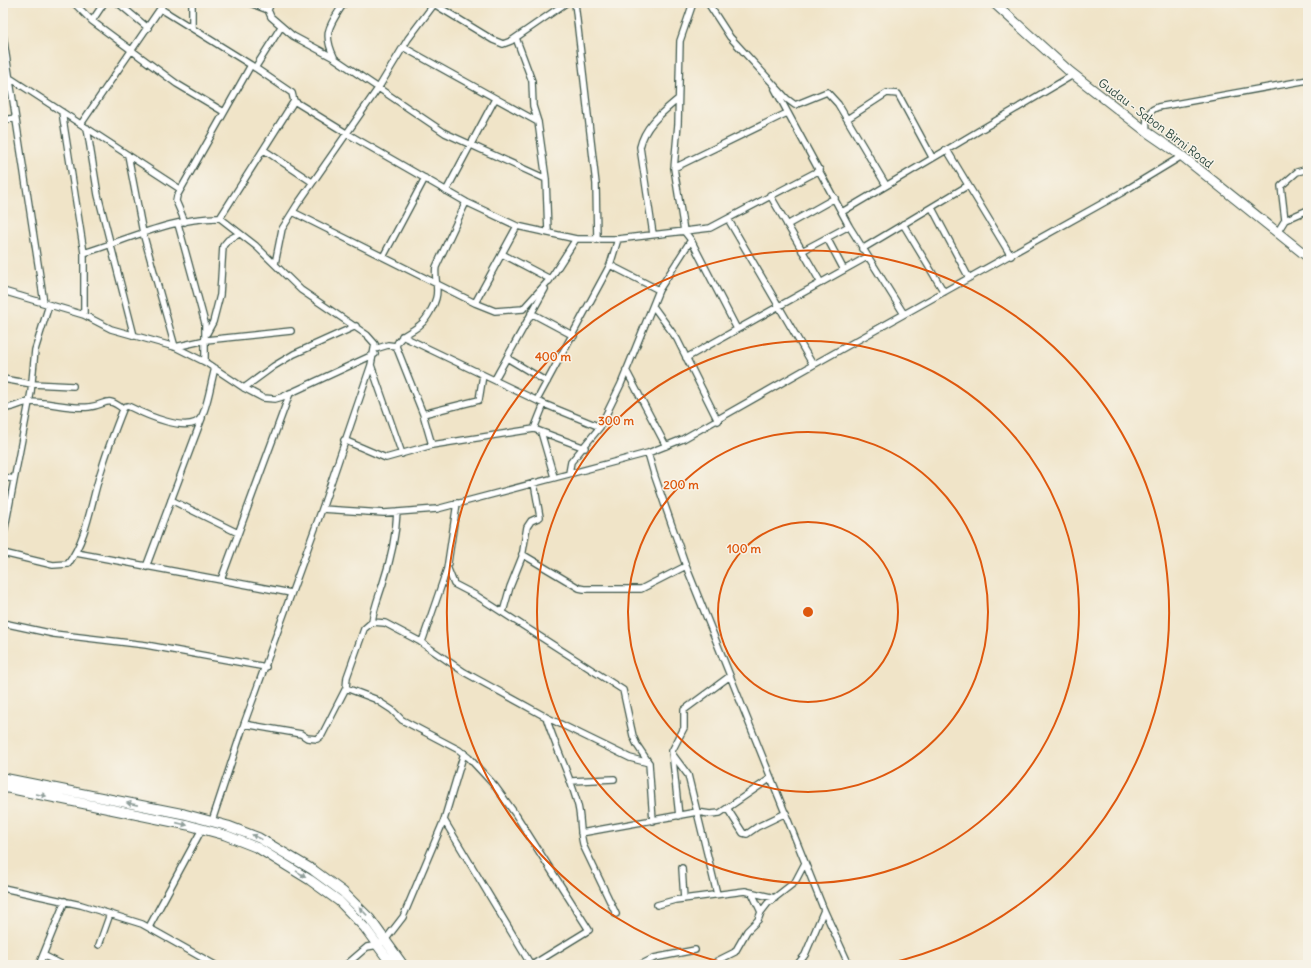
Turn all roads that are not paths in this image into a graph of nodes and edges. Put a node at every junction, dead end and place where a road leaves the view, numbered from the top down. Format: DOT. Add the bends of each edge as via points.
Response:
graph roads {
  1 [pos="74,3"];
  2 [pos="104,3"];
  3 [pos="118,3"];
  4 [pos="164,3"];
  5 [pos="192,3"];
  6 [pos="250,3"];
  7 [pos="271,3"];
  8 [pos="344,3"];
  9 [pos="434,3"];
  10 [pos="566,3"];
  11 [pos="575,3"];
  12 [pos="604,3"];
  13 [pos="608,3"];
  14 [pos="693,3"];
  15 [pos="708,3"];
  16 [pos="994,3"];
  17 [pos="161,9"];
  18 [pos="268,10"];
  19 [pos="92,21"];
  20 [pos="281,27"];
  21 [pos="148,28"];
  22 [pos="192,28"];
  23 [pos="3,35"];
  24 [pos="516,38"];
  25 [pos="403,47"];
  26 [pos="132,50"];
  27 [pos="334,58"];
  28 [pos="253,66"];
  29 [pos="1073,75"];
  30 [pos="10,78"];
  31 [pos="1308,80"];
  32 [pos="772,84"];
  33 [pos="379,87"];
  34 [pos="678,99"];
  35 [pos="495,100"];
  36 [pos="294,101"];
  37 [pos="62,112"];
  38 [pos="224,112"];
  39 [pos="787,113"];
  40 [pos="16,118"];
  41 [pos="846,119"];
  42 [pos="3,120"];
  43 [pos="538,122"];
  44 [pos="81,124"];
  45 [pos="87,128"];
  46 [pos="1147,132"];
  47 [pos="346,133"];
  48 [pos="470,145"];
  49 [pos="264,150"];
  50 [pos="947,150"];
  51 [pos="128,155"];
  52 [pos="1182,156"];
  53 [pos="932,157"];
  54 [pos="674,168"];
  55 [pos="1308,169"];
  56 [pos="820,170"];
  57 [pos="425,178"];
  58 [pos="546,178"];
  59 [pos="312,182"];
  60 [pos="886,185"];
  61 [pos="967,186"];
  62 [pos="180,189"];
  63 [pos="446,190"];
  64 [pos="770,195"];
  65 [pos="835,198"];
  66 [pos="466,202"];
  67 [pos="932,208"];
  68 [pos="1308,210"];
  69 [pos="292,212"];
  70 [pos="842,212"];
  71 [pos="220,218"];
  72 [pos="728,219"];
  73 [pos="1285,220"];
  74 [pos="185,222"];
  75 [pos="178,224"];
  76 [pos="903,224"];
  77 [pos="787,225"];
  78 [pos="517,226"];
  79 [pos="849,226"];
  80 [pos="684,231"];
  81 [pos="548,232"];
  82 [pos="143,233"];
  83 [pos="1277,233"];
  84 [pos="239,234"];
  85 [pos="653,234"];
  86 [pos="618,238"];
  87 [pos="827,238"];
  88 [pos="576,239"];
  89 [pos="597,240"];
  90 [pos="691,240"];
  91 [pos="110,245"];
  92 [pos="862,249"];
  93 [pos="802,251"];
  94 [pos="84,253"];
  95 [pos="502,254"];
  96 [pos="1011,256"];
  97 [pos="867,257"];
  98 [pos="1308,257"];
  99 [pos="383,258"];
  100 [pos="275,264"];
  101 [pos="610,265"];
  102 [pos="844,270"];
  103 [pos="969,278"];
  104 [pos="550,279"];
  105 [pos="821,283"];
  106 [pos="436,284"];
  107 [pos="659,290"];
  108 [pos="3,291"];
  109 [pos="944,292"];
  110 [pos="475,303"];
  111 [pos="46,304"];
  112 [pos="653,306"];
  113 [pos="778,306"];
  114 [pos="531,313"];
  115 [pos="904,314"];
  116 [pos="84,315"];
  117 [pos="356,326"];
  118 [pos="737,329"];
  119 [pos="291,331"];
  120 [pos="207,333"];
  121 [pos="134,336"];
  122 [pos="402,336"];
  123 [pos="574,336"];
  124 [pos="206,340"];
  125 [pos="396,346"];
  126 [pos="175,347"];
  127 [pos="375,351"];
  128 [pos="507,358"];
  129 [pos="686,358"];
  130 [pos="205,362"];
  131 [pos="371,365"];
  132 [pos="813,365"];
  133 [pos="215,368"];
  134 [pos="626,370"];
  135 [pos="483,375"];
  136 [pos="3,379"];
  137 [pos="495,379"];
  138 [pos="547,382"];
  139 [pos="32,384"];
  140 [pos="73,386"];
  141 [pos="244,388"];
  142 [pos="290,393"];
  143 [pos="538,400"];
  144 [pos="29,402"];
  145 [pos="544,404"];
  146 [pos="3,408"];
  147 [pos="124,409"];
  148 [pos="423,414"];
  149 [pos="202,417"];
  150 [pos="718,420"];
  151 [pos="600,427"];
  152 [pos="534,429"];
  153 [pos="541,432"];
  154 [pos="344,440"];
  155 [pos="432,445"];
  156 [pos="666,446"];
  157 [pos="585,448"];
  158 [pos="648,453"];
  159 [pos="402,454"];
  160 [pos="569,473"];
  161 [pos="3,477"];
  162 [pos="554,477"];
  163 [pos="14,479"];
  164 [pos="534,483"];
  165 [pos="171,500"];
  166 [pos="457,504"];
  167 [pos="322,509"];
  168 [pos="396,512"];
  169 [pos="238,533"];
  170 [pos="3,538"];
  171 [pos="3,553"];
  172 [pos="76,553"];
  173 [pos="522,554"];
  174 [pos="686,566"];
  175 [pos="146,567"];
  176 [pos="448,569"];
  177 [pos="221,580"];
  178 [pos="291,593"];
  179 [pos="503,612"];
  180 [pos="372,622"];
  181 [pos="3,623"];
  182 [pos="419,641"];
  183 [pos="266,667"];
  184 [pos="730,676"];
  185 [pos="346,688"];
  186 [pos="546,717"];
  187 [pos="244,724"];
  188 [pos="464,753"];
  189 [pos="643,754"];
  190 [pos="673,755"];
  191 [pos="640,762"];
  192 [pos="649,763"];
  193 [pos="3,778"];
  194 [pos="771,778"];
  195 [pos="614,779"];
  196 [pos="571,781"];
  197 [pos="3,787"];
  198 [pos="727,808"];
  199 [pos="697,812"];
  200 [pos="786,814"];
  201 [pos="679,816"];
  202 [pos="444,820"];
  203 [pos="212,821"];
  204 [pos="653,821"];
  205 [pos="202,829"];
  206 [pos="581,833"];
  207 [pos="805,863"];
  208 [pos="682,868"];
  209 [pos="3,888"];
  210 [pos="752,893"];
  211 [pos="717,894"];
  212 [pos="775,898"];
  213 [pos="684,899"];
  214 [pos="65,901"];
  215 [pos="657,905"];
  216 [pos="824,910"];
  217 [pos="761,912"];
  218 [pos="110,914"];
  219 [pos="616,914"];
  220 [pos="149,927"];
  221 [pos="374,932"];
  222 [pos="386,939"];
  223 [pos="98,945"];
  224 [pos="378,945"];
  225 [pos="367,948"];
  226 [pos="695,950"];
  227 [pos="43,955"];
  228 [pos="39,965"];
  229 [pos="63,965"];
  230 [pos="215,965"];
  231 [pos="346,965"];
  232 [pos="392,965"];
  233 [pos="403,965"];
  234 [pos="531,965"];
  235 [pos="640,965"];
  236 [pos="713,965"];
  237 [pos="797,965"];
  238 [pos="848,965"];
  1 -- 19 [label="street"];
  2 -- 19 [label="street"];
  3 -- 21 [label="street"];
  4 -- 17 [label="street"];
  5 -- 22 [label="street"];
  6 -- 18 [label="street"];
  7 -- 18 [label="street"];
  8 -- 27 [label="street" via="327,36"];
  9 -- 24 [label="street" via="493,40 503,44"];
  9 -- 25 [label="street"];
  10 -- 24 [label="street"];
  11 -- 89 [label="street" via="596,184"];
  12 -- 13 [label="street"];
  14 -- 34 [label="street" via="680,41"];
  15 -- 32 [label="street" via="730,37"];
  16 -- 29 [label="main road, Gudau - Sabon Birni Road"];
  17 -- 21 [label="street"];
  17 -- 22 [label="street"];
  18 -- 20 [label="street"];
  19 -- 26 [label="street"];
  20 -- 27 [label="street"];
  20 -- 28 [label="street"];
  21 -- 26 [label="street"];
  22 -- 28 [label="street"];
  23 -- 30 [label="street"];
  24 -- 43 [label="street" via="532,81 533,106"];
  25 -- 33 [label="street"];
  25 -- 35 [label="street"];
  26 -- 38 [label="street" via="177,84"];
  26 -- 44 [label="street"];
  27 -- 33 [label="street"];
  28 -- 36 [label="street" via="292,93"];
  28 -- 38 [label="street"];
  29 -- 46 [label="main road, Gudau - Sabon Birni Road"];
  29 -- 50 [label="street"];
  30 -- 37 [label="street"];
  30 -- 40 [label="street"];
  31 -- 46 [label="street" via="1158,107 1146,116"];
  32 -- 39 [label="street"];
  32 -- 41 [label="street" via="795,106 826,92 838,104"];
  33 -- 47 [label="street"];
  33 -- 48 [label="street" via="446,133"];
  34 -- 54 [label="street"];
  34 -- 85 [label="street" via="658,116 643,135 640,147"];
  35 -- 43 [label="street"];
  35 -- 48 [label="street"];
  36 -- 47 [label="street"];
  36 -- 49 [label="street"];
  37 -- 44 [label="street"];
  37 -- 94 [label="street"];
  38 -- 62 [label="street"];
  39 -- 54 [label="street"];
  39 -- 56 [label="street"];
  40 -- 42 [label="street"];
  40 -- 111 [label="street"];
  41 -- 53 [label="street" via="887,93 898,94"];
  41 -- 60 [label="street"];
  43 -- 58 [label="street"];
  44 -- 45 [label="street"];
  45 -- 51 [label="street"];
  45 -- 91 [label="street" via="98,195"];
  46 -- 52 [label="main road, Gudau - Sabon Birni Road"];
  47 -- 57 [label="street"];
  47 -- 59 [label="street"];
  48 -- 58 [label="street"];
  48 -- 63 [label="street"];
  49 -- 59 [label="street"];
  49 -- 71 [label="street"];
  50 -- 53 [label="street"];
  50 -- 61 [label="street"];
  51 -- 62 [label="street"];
  51 -- 82 [label="street"];
  52 -- 83 [label="main road, Gudau - Sabon Birni Road"];
  52 -- 96 [label="street"];
  53 -- 60 [label="street"];
  54 -- 80 [label="street"];
  55 -- 73 [label="street" via="1298,172 1281,186"];
  56 -- 64 [label="street"];
  56 -- 65 [label="street"];
  57 -- 63 [label="street"];
  57 -- 99 [label="street"];
  58 -- 81 [label="street"];
  59 -- 69 [label="street"];
  60 -- 70 [label="street"];
  61 -- 67 [label="street"];
  61 -- 96 [label="street"];
  62 -- 74 [label="street" via="176,201"];
  63 -- 66 [label="street"];
  64 -- 72 [label="street"];
  64 -- 77 [label="street"];
  65 -- 70 [label="street"];
  65 -- 77 [label="street"];
  66 -- 78 [label="street"];
  66 -- 106 [label="street" via="436,267"];
  67 -- 76 [label="street"];
  67 -- 103 [label="street"];
  68 -- 73 [label="street"];
  69 -- 99 [label="street"];
  69 -- 100 [label="street" via="282,229"];
  70 -- 79 [label="street"];
  71 -- 74 [label="street"];
  71 -- 84 [label="street"];
  72 -- 80 [label="street" via="710,228"];
  72 -- 113 [label="street"];
  73 -- 83 [label="street"];
  74 -- 75 [label="street"];
  75 -- 82 [label="street"];
  75 -- 120 [label="street"];
  76 -- 92 [label="street"];
  76 -- 109 [label="street"];
  77 -- 93 [label="street"];
  78 -- 81 [label="street"];
  78 -- 95 [label="street"];
  79 -- 87 [label="street"];
  79 -- 92 [label="street"];
  80 -- 85 [label="street"];
  80 -- 90 [label="street"];
  81 -- 88 [label="street"];
  82 -- 91 [label="street"];
  82 -- 126 [label="street"];
  83 -- 98 [label="main road, Gudau - Sabon Birni Road"];
  84 -- 100 [label="street"];
  84 -- 120 [label="street" via="223,246 220,295 213,322"];
  85 -- 86 [label="street"];
  86 -- 89 [label="street"];
  86 -- 101 [label="street"];
  87 -- 93 [label="street"];
  87 -- 102 [label="street"];
  88 -- 89 [label="street"];
  88 -- 104 [label="street"];
  90 -- 107 [label="street"];
  90 -- 118 [label="street"];
  91 -- 94 [label="street"];
  91 -- 121 [label="street"];
  92 -- 97 [label="street"];
  93 -- 105 [label="street"];
  94 -- 116 [label="street"];
  95 -- 104 [label="street"];
  95 -- 110 [label="street"];
  96 -- 103 [label="street"];
  97 -- 102 [label="street"];
  97 -- 115 [label="street"];
  99 -- 106 [label="street"];
  100 -- 117 [label="street" via="301,290"];
  101 -- 107 [label="street"];
  101 -- 123 [label="street"];
  102 -- 105 [label="street"];
  103 -- 109 [label="street"];
  104 -- 110 [label="street" via="523,309 495,311"];
  104 -- 114 [label="street"];
  105 -- 113 [label="street"];
  106 -- 110 [label="street"];
  106 -- 122 [label="street" via="437,297 425,320 420,326"];
  107 -- 112 [label="street"];
  108 -- 111 [label="street"];
  109 -- 115 [label="street"];
  111 -- 116 [label="street"];
  111 -- 139 [label="street" via="35,350"];
  112 -- 129 [label="street" via="677,339"];
  112 -- 134 [label="street"];
  113 -- 118 [label="street"];
  113 -- 132 [label="street"];
  114 -- 123 [label="street"];
  114 -- 128 [label="street"];
  115 -- 132 [label="street"];
  116 -- 121 [label="street" via="111,329"];
  117 -- 127 [label="street" via="375,344"];
  117 -- 141 [label="street" via="294,354"];
  118 -- 129 [label="street"];
  119 -- 124 [label="street"];
  120 -- 124 [label="street"];
  121 -- 126 [label="street"];
  122 -- 125 [label="street"];
  122 -- 135 [label="street"];
  123 -- 138 [label="street"];
  124 -- 126 [label="street"];
  124 -- 130 [label="street"];
  125 -- 127 [label="street" via="388,345"];
  125 -- 148 [label="street"];
  126 -- 130 [label="street"];
  127 -- 131 [label="street"];
  127 -- 142 [label="street"];
  128 -- 137 [label="street"];
  128 -- 138 [label="street"];
  129 -- 150 [label="street"];
  130 -- 133 [label="street"];
  131 -- 154 [label="street"];
  131 -- 159 [label="street"];
  132 -- 150 [label="street"];
  133 -- 141 [label="street"];
  133 -- 149 [label="street"];
  134 -- 151 [label="street"];
  134 -- 156 [label="street"];
  135 -- 137 [label="street"];
  135 -- 148 [label="street" via="479,400"];
  136 -- 139 [label="street"];
  137 -- 143 [label="street"];
  138 -- 143 [label="street"];
  139 -- 140 [label="street"];
  139 -- 144 [label="street"];
  141 -- 142 [label="street" via="263,398 275,399"];
  142 -- 169 [label="street"];
  143 -- 145 [label="street"];
  144 -- 146 [label="street" via="8,409"];
  144 -- 147 [label="street" via="75,408 92,407 109,400"];
  144 -- 163 [label="street"];
  145 -- 151 [label="street"];
  145 -- 152 [label="street"];
  147 -- 149 [label="street" via="128,406 176,425 195,423"];
  147 -- 172 [label="street"];
  148 -- 155 [label="street"];
  149 -- 165 [label="street"];
  150 -- 156 [label="street"];
  151 -- 157 [label="street"];
  152 -- 153 [label="street"];
  152 -- 155 [label="street"];
  153 -- 157 [label="street"];
  153 -- 162 [label="street"];
  154 -- 159 [label="street" via="386,458"];
  154 -- 167 [label="street"];
  155 -- 159 [label="street"];
  156 -- 158 [label="street"];
  157 -- 160 [label="street" via="571,462"];
  158 -- 160 [label="street"];
  158 -- 174 [label="street"];
  160 -- 162 [label="street"];
  161 -- 163 [label="street"];
  162 -- 164 [label="street"];
  163 -- 170 [label="street"];
  164 -- 166 [label="street"];
  164 -- 173 [label="street" via="540,517 531,521 527,527"];
  165 -- 169 [label="street"];
  165 -- 175 [label="street"];
  166 -- 168 [label="street" via="437,509"];
  166 -- 176 [label="street"];
  167 -- 168 [label="street"];
  167 -- 178 [label="street"];
  168 -- 180 [label="street" via="389,564"];
  169 -- 177 [label="street"];
  171 -- 172 [label="street" via="53,565 68,564"];
  172 -- 175 [label="street"];
  173 -- 174 [label="street" via="579,588 641,589"];
  173 -- 179 [label="street"];
  174 -- 184 [label="street"];
  175 -- 177 [label="street"];
  176 -- 179 [label="street" via="454,584"];
  176 -- 182 [label="street" via="423,639"];
  177 -- 178 [label="street"];
  178 -- 183 [label="street"];
  179 -- 189 [label="street" via="623,690 633,736"];
  180 -- 182 [label="street" via="385,623"];
  180 -- 185 [label="street" via="364,629 347,677"];
  181 -- 183 [label="street" via="54,634 159,647"];
  182 -- 186 [label="street" via="464,672"];
  183 -- 187 [label="street"];
  184 -- 190 [label="street" via="684,710 684,728 672,751"];
  184 -- 194 [label="street"];
  185 -- 187 [label="street" via="322,735 317,739"];
  185 -- 188 [label="street" via="375,699 402,720"];
  186 -- 191 [label="street"];
  186 -- 196 [label="street"];
  187 -- 203 [label="street"];
  188 -- 202 [label="street"];
  188 -- 234 [label="street" via="495,786 516,815 589,930"];
  189 -- 191 [label="street"];
  189 -- 192 [label="street"];
  190 -- 199 [label="street" via="688,775"];
  190 -- 201 [label="street"];
  191 -- 192 [label="street"];
  192 -- 204 [label="street"];
  203 -- 193 [label="main road, one-way"];
  194 -- 198 [label="street"];
  194 -- 200 [label="street"];
  195 -- 196 [label="street"];
  196 -- 206 [label="street" via="578,804"];
  197 -- 205 [label="main road, one-way"];
  198 -- 199 [label="street" via="717,814"];
  198 -- 200 [label="street" via="743,833 747,834 756,827"];
  199 -- 201 [label="street"];
  199 -- 211 [label="street"];
  200 -- 207 [label="street"];
  201 -- 204 [label="street"];
  202 -- 222 [label="street" via="403,917"];
  202 -- 234 [label="street"];
  221 -- 203 [label="main road, one-way" via="343,892 313,870 243,830"];
  204 -- 206 [label="street"];
  205 -- 220 [label="street"];
  205 -- 221 [label="main road, one-way" via="243,841 300,873 339,901"];
  206 -- 219 [label="street" via="584,848"];
  207 -- 212 [label="street" via="795,882"];
  207 -- 216 [label="street"];
  208 -- 213 [label="street"];
  209 -- 214 [label="street"];
  210 -- 211 [label="street" via="745,891"];
  210 -- 212 [label="street"];
  210 -- 217 [label="street"];
  211 -- 213 [label="street"];
  212 -- 217 [label="street"];
  213 -- 215 [label="street"];
  214 -- 218 [label="street"];
  214 -- 227 [label="street"];
  216 -- 237 [label="street" via="805,955"];
  216 -- 238 [label="street"];
  217 -- 236 [label="street" via="738,948"];
  218 -- 220 [label="street"];
  218 -- 223 [label="street"];
  220 -- 230 [label="street"];
  221 -- 222 [label="main road"];
  221 -- 224 [label="main road"];
  221 -- 225 [label="street"];
  222 -- 224 [label="street"];
  222 -- 233 [label="main road"];
  224 -- 225 [label="street"];
  224 -- 232 [label="main road"];
  225 -- 231 [label="street"];
  226 -- 235 [label="street" via="654,958"];
  227 -- 228 [label="street"];
  227 -- 229 [label="street"];
}
